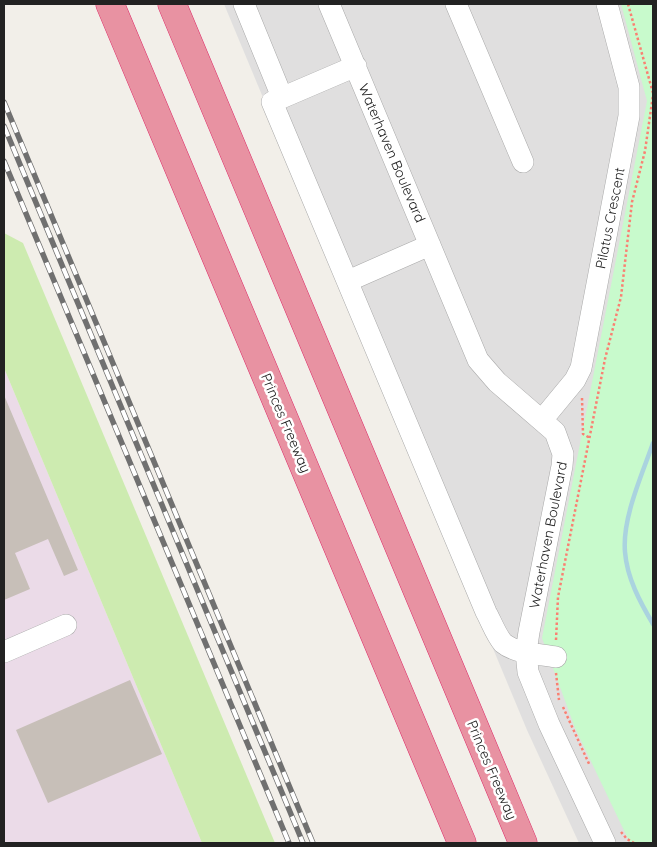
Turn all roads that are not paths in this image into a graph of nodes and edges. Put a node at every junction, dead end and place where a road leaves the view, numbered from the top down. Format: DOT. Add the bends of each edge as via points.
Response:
graph roads {
  1 [pos="96,4"];
  2 [pos="110,4"];
  3 [pos="172,4"];
  4 [pos="190,4"];
  5 [pos="244,4"];
  6 [pos="330,4"];
  7 [pos="456,4"];
  8 [pos="607,4"];
  9 [pos="356,66"];
  10 [pos="282,97"];
  11 [pos="160,125"];
  12 [pos="230,141"];
  13 [pos="523,162"];
  14 [pos="430,245"];
  15 [pos="348,281"];
  16 [pos="542,420"];
  17 [pos="66,625"];
  18 [pos="4,652"];
  19 [pos="526,652"];
  20 [pos="556,657"];
  21 [pos="613,837"];
  22 [pos="462,843"];
  23 [pos="523,843"];
  1 -- 11 [label="highway"];
  2 -- 11 [label="highway, Princes Freeway"];
  3 -- 12 [label="highway, Princes Freeway"];
  4 -- 12 [label="highway"];
  5 -- 10 [label="street"];
  6 -- 9 [label="street, Waterhaven Boulevard"];
  7 -- 13 [label="street"];
  8 -- 16 [label="street, Pilatus Crescent" via="629,87 629,116 581,368"];
  9 -- 10 [label="street"];
  9 -- 14 [label="street, Waterhaven Boulevard"];
  10 -- 15 [label="street" via="272,102"];
  11 -- 22 [label="highway, Princes Freeway"];
  12 -- 23 [label="highway, Princes Freeway"];
  14 -- 15 [label="street"];
  14 -- 16 [label="street, Waterhaven Boulevard" via="478,360 497,382"];
  15 -- 19 [label="street" via="486,612 502,642"];
  16 -- 19 [label="street, Waterhaven Boulevard" via="554,432 563,454"];
  17 -- 18 [label="street"];
  19 -- 20 [label="street"];
  19 -- 21 [label="street, Waterhaven Boulevard" via="528,672 538,697"];
}
